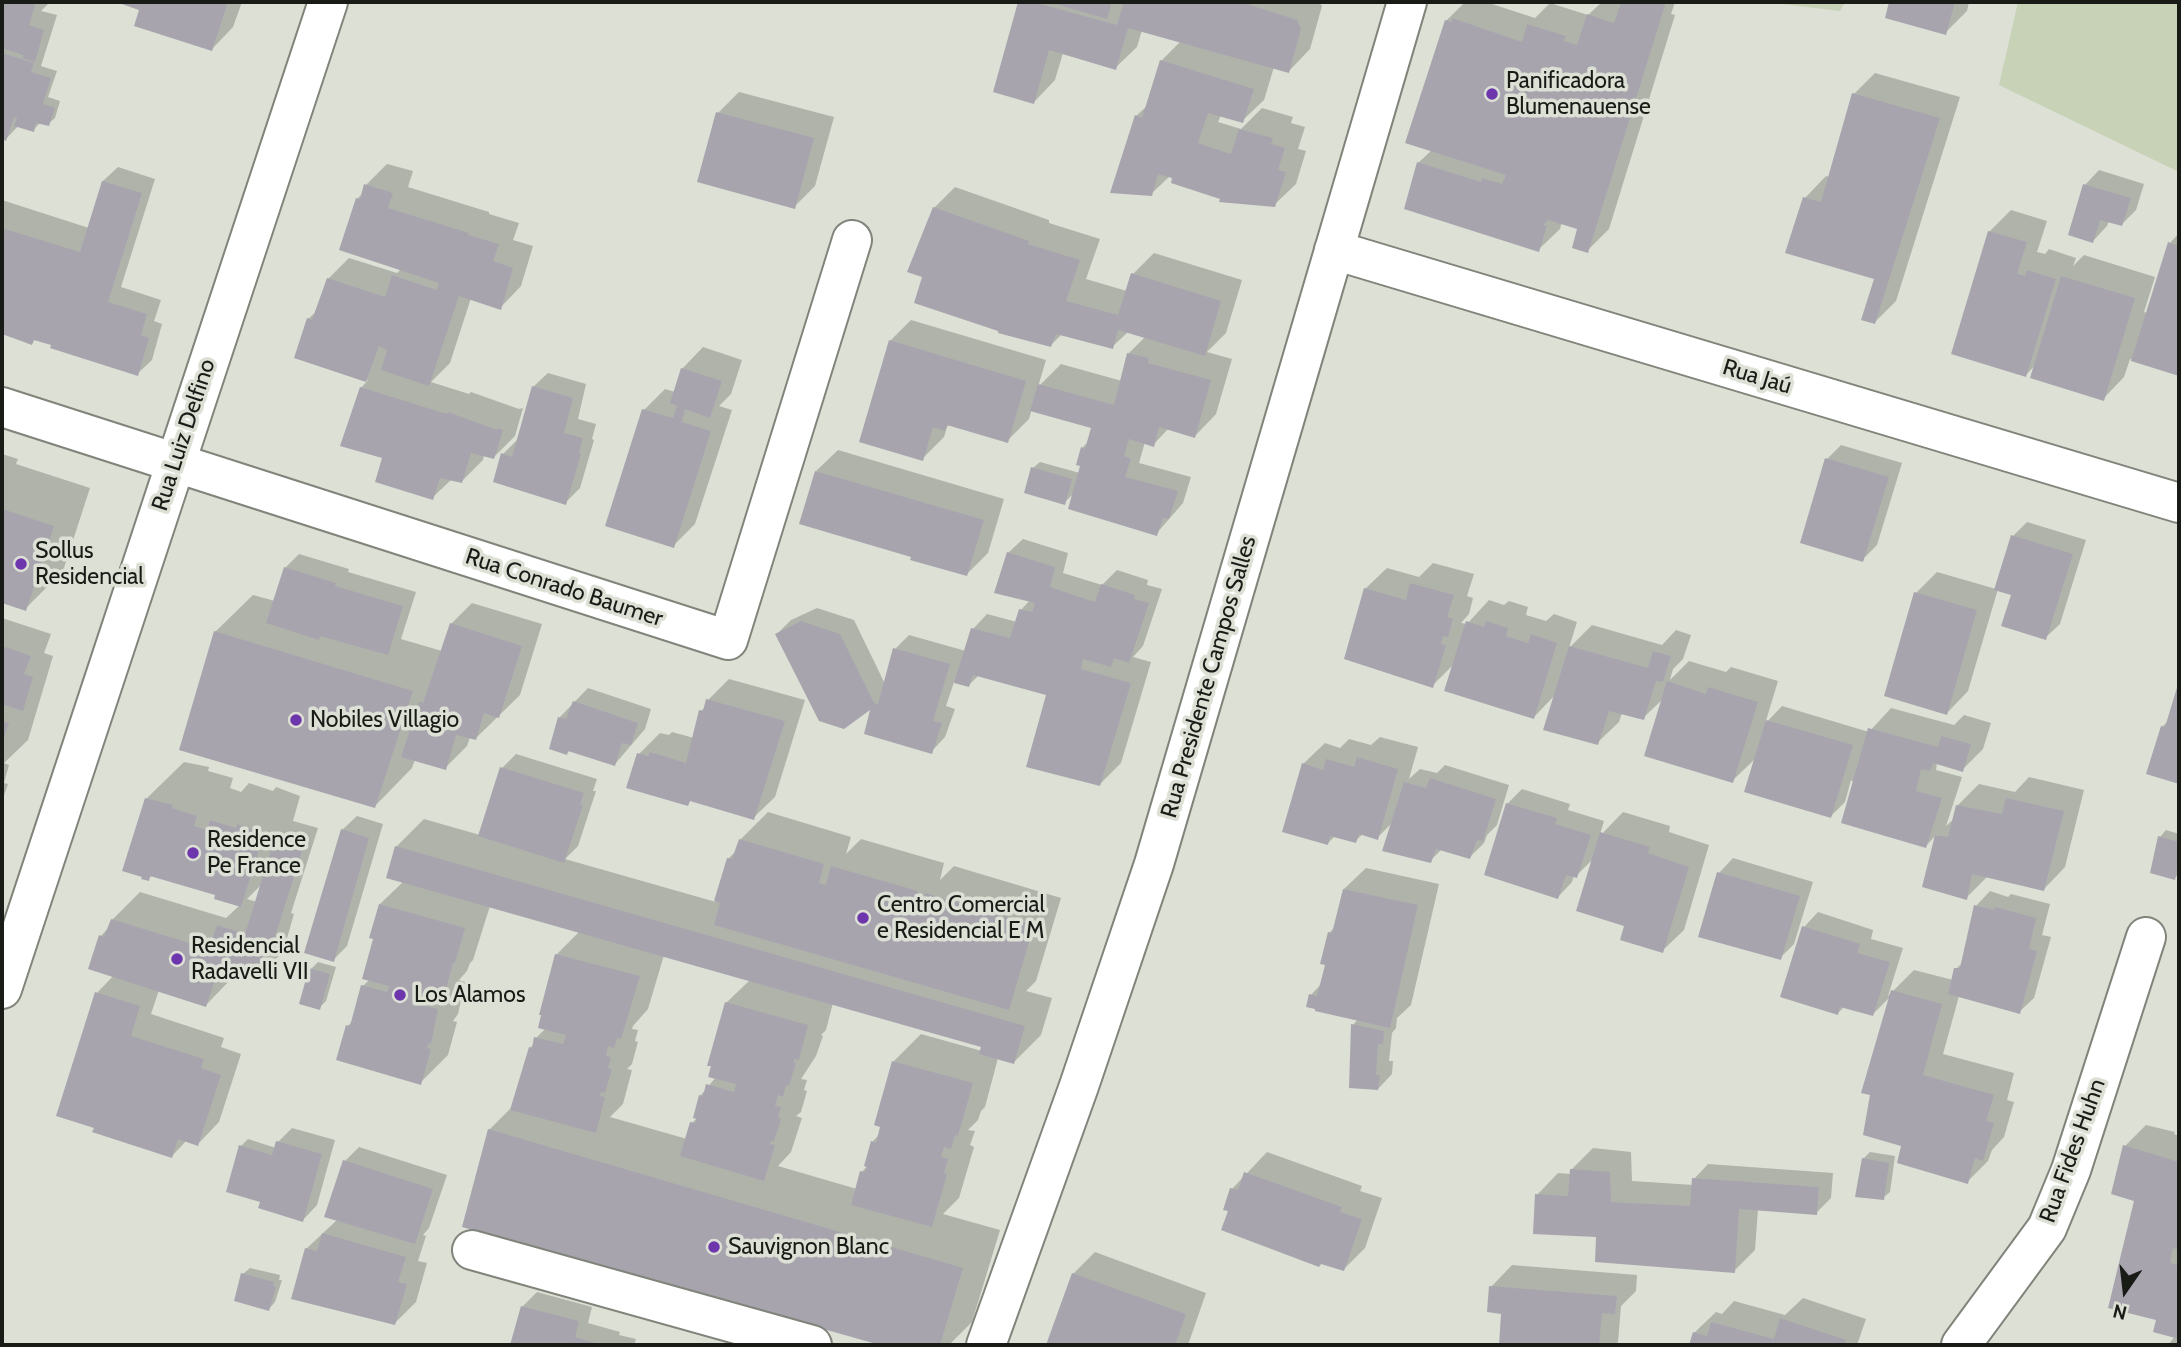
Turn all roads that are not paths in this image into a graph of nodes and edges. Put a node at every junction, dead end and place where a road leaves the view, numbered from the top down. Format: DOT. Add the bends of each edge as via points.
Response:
graph roads {
  1 [pos="327,2"];
  2 [pos="1407,2"];
  3 [pos="852,240"];
  4 [pos="1334,250"];
  5 [pos="2,407"];
  6 [pos="175,463"];
  7 [pos="2179,503"];
  8 [pos="2146,937"];
  9 [pos="2,989"];
  10 [pos="472,1250"];
  11 [pos="813,1345"];
  12 [pos="986,1345"];
  13 [pos="1961,1345"];
  1 -- 6 [label="street, Rua Luiz Delfino"];
  2 -- 4 [label="street, Rua Presidente Campos Salles"];
  3 -- 6 [label="street, Rua Conrado Baumer" via="728,640"];
  4 -- 7 [label="street, Rua Jaú"];
  4 -- 12 [label="street, Rua Presidente Campos Salles" via="1150,876"];
  5 -- 6 [label="street, Rua Conrado Baumer"];
  6 -- 9 [label="street, Rua Luiz Delfino"];
  8 -- 13 [label="street, Rua Fides Huhn" via="2071,1170 2047,1227"];
  10 -- 11 [label="street"];
}
